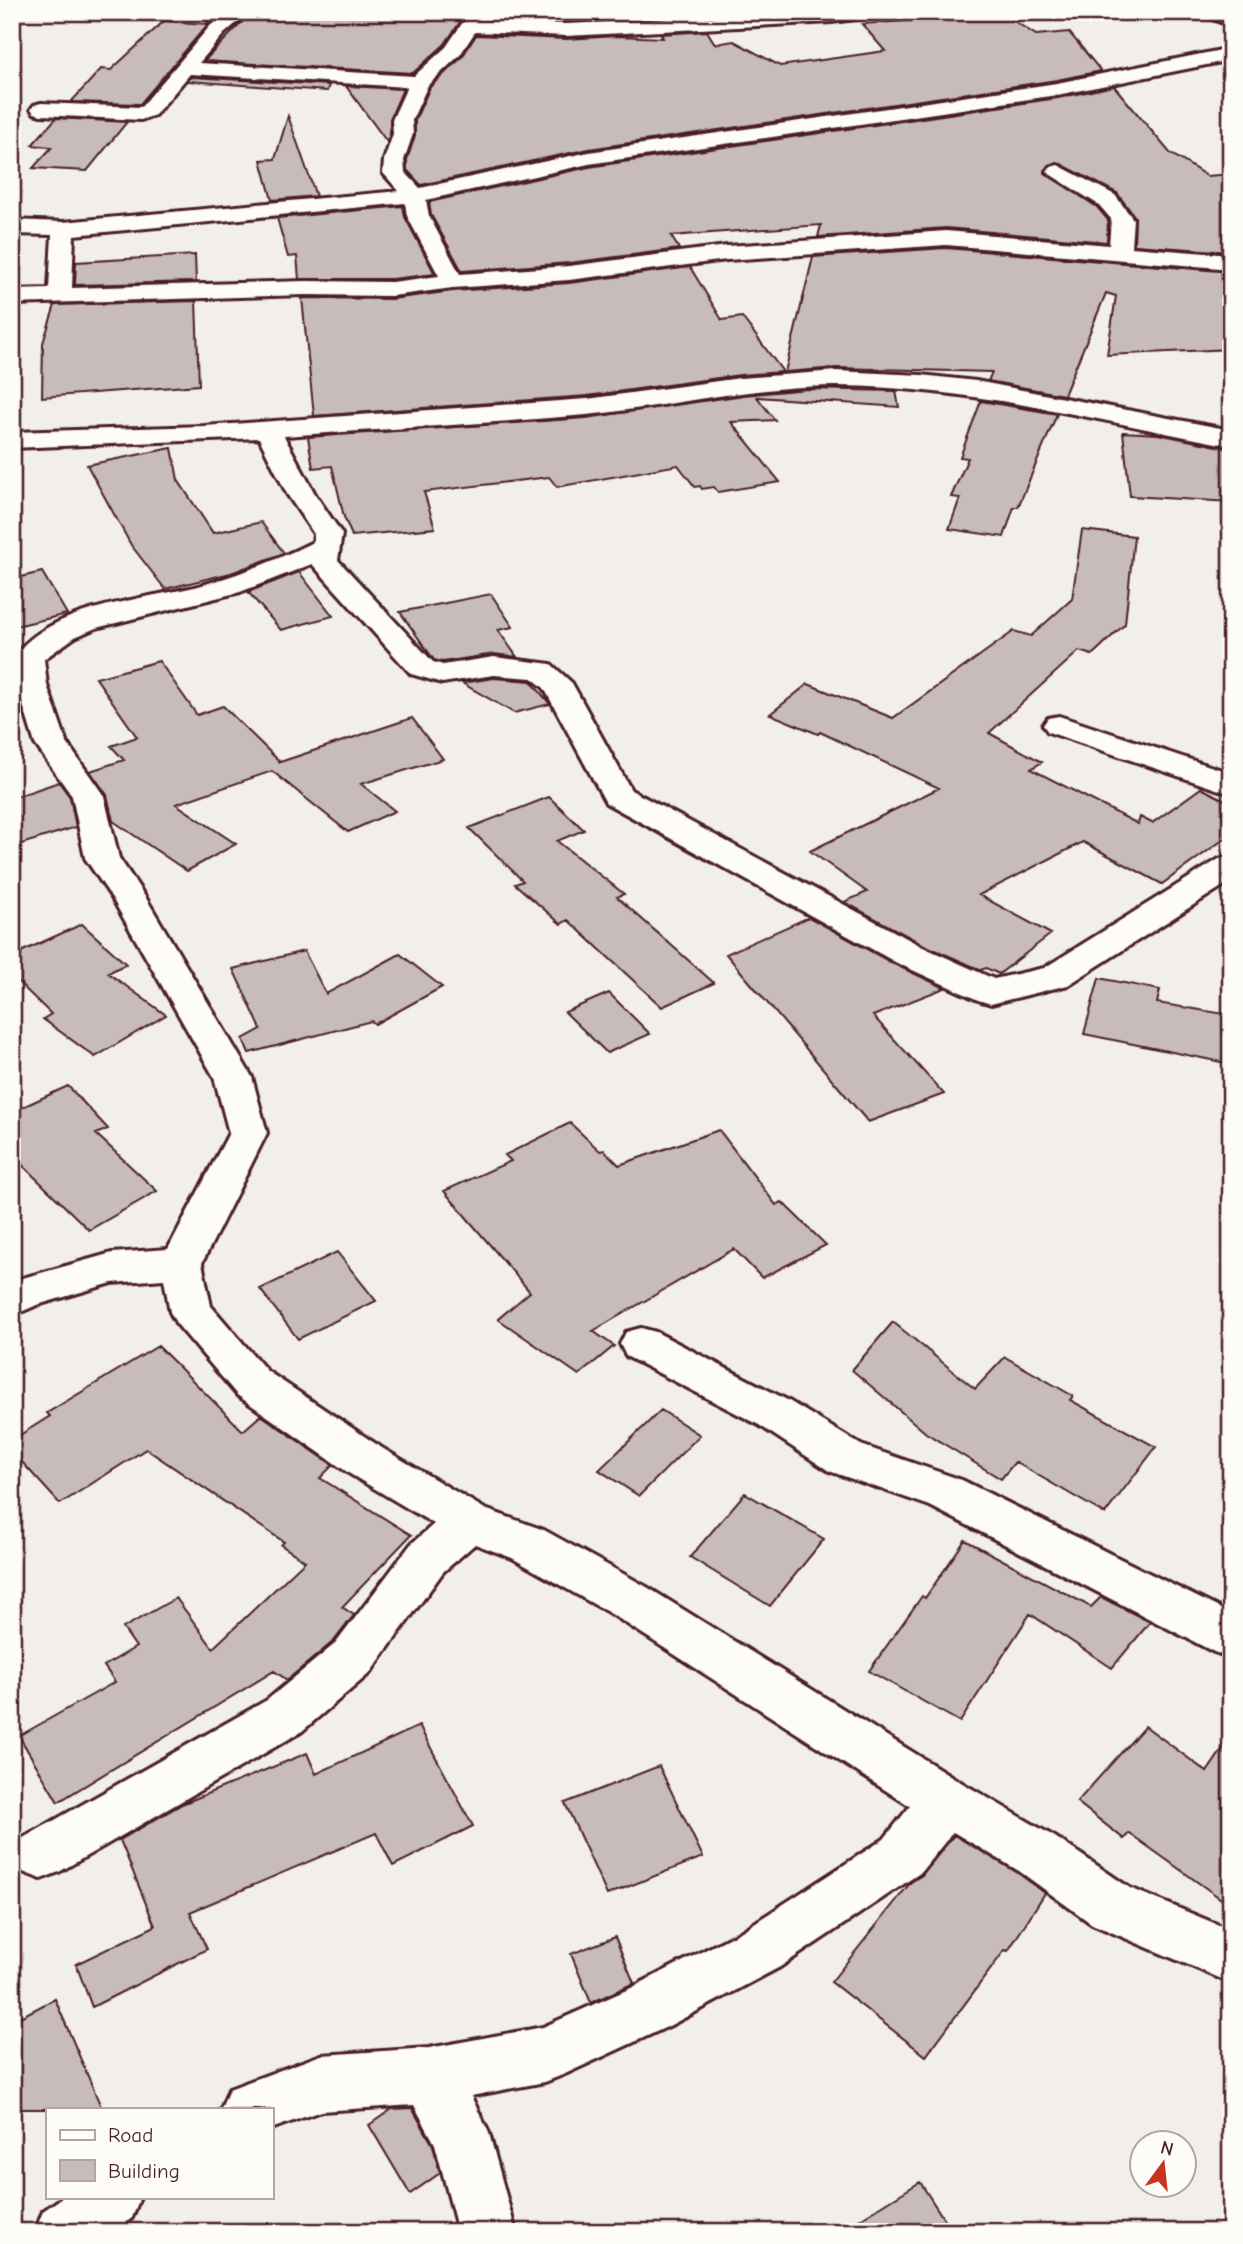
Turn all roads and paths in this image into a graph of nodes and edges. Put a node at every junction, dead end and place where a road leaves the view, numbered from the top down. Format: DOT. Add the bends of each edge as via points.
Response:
graph roads {
  1 [pos="240,12"];
  2 [pos="870,12"];
  3 [pos="1210,12"];
  4 [pos="770,16"];
  5 [pos="467,19"];
  6 [pos="1231,21"];
  7 [pos="1231,54"];
  8 [pos="186,68"];
  9 [pos="419,82"];
  10 [pos="41,109"];
  11 [pos="1058,171"];
  12 [pos="415,196"];
  13 [pos="12,227"];
  14 [pos="63,229"];
  15 [pos="1120,251"];
  16 [pos="1231,262"];
  17 [pos="453,281"];
  18 [pos="60,296"];
  19 [pos="12,297"];
  20 [pos="268,430"];
  21 [pos="1231,438"];
  22 [pos="12,440"];
  23 [pos="326,546"];
  24 [pos="1059,725"];
  25 [pos="1231,784"];
  26 [pos="1231,866"];
  27 [pos="181,1263"];
  28 [pos="12,1300"];
  29 [pos="641,1344"];
  30 [pos="468,1522"];
  31 [pos="1231,1636"];
  32 [pos="946,1801"];
  33 [pos="41,1855"];
  34 [pos="1231,1957"];
  35 [pos="429,2076"];
  36 [pos="252,2108"];
  37 [pos="110,2198"];
  38 [pos="64,2232"];
  39 [pos="487,2232"];
  1 -- 8 [label="street" via="217,30"];
  2 -- 4 [label="street"];
  3 -- 6 [label="street"];
  4 -- 5 [label="street" via="566,30"];
  5 -- 9 [label="street" via="453,51"];
  7 -- 12 [label="street" via="1057,89 589,158"];
  8 -- 9 [label="street"];
  8 -- 10 [label="street" via="141,114"];
  9 -- 12 [label="street" via="402,120 403,134 394,160 394,173"];
  11 -- 15 [label="street" via="1107,200 1122,219"];
  12 -- 14 [label="street"];
  12 -- 17 [label="street" via="418,216"];
  13 -- 14 [label="street"];
  14 -- 18 [label="street"];
  15 -- 16 [label="street"];
  15 -- 17 [label="street" via="946,239 807,246"];
  17 -- 18 [label="street" via="392,289"];
  18 -- 19 [label="street"];
  20 -- 21 [label="street" via="587,407 836,378 976,390"];
  20 -- 22 [label="street"];
  20 -- 23 [label="street" via="328,534"];
  23 -- 26 [label="street" via="324,561 422,668 442,674 494,666 540,670 557,683 618,796 909,955 991,992 1055,977"];
  23 -- 27 [label="street" via="267,574 61,631 29,657 32,685 51,744 88,796 102,858 233,1077 248,1133"];
  24 -- 25 [label="street"];
  27 -- 28 [label="street" via="113,1268"];
  27 -- 30 [label="street" via="191,1312 252,1383 366,1461"];
  29 -- 31 [label="street" via="774,1413 845,1458 946,1493"];
  30 -- 32 [label="street" via="528,1544 630,1601"];
  30 -- 33 [label="street" via="427,1558 352,1658 284,1716"];
  32 -- 34 [label="street" via="1037,1854 1111,1906"];
  32 -- 35 [label="street" via="902,1856 761,1949 650,2007 545,2054"];
  35 -- 36 [label="street" via="321,2083"];
  35 -- 39 [label="street" via="460,2133"];
  37 -- 38 [label="street"];
}
